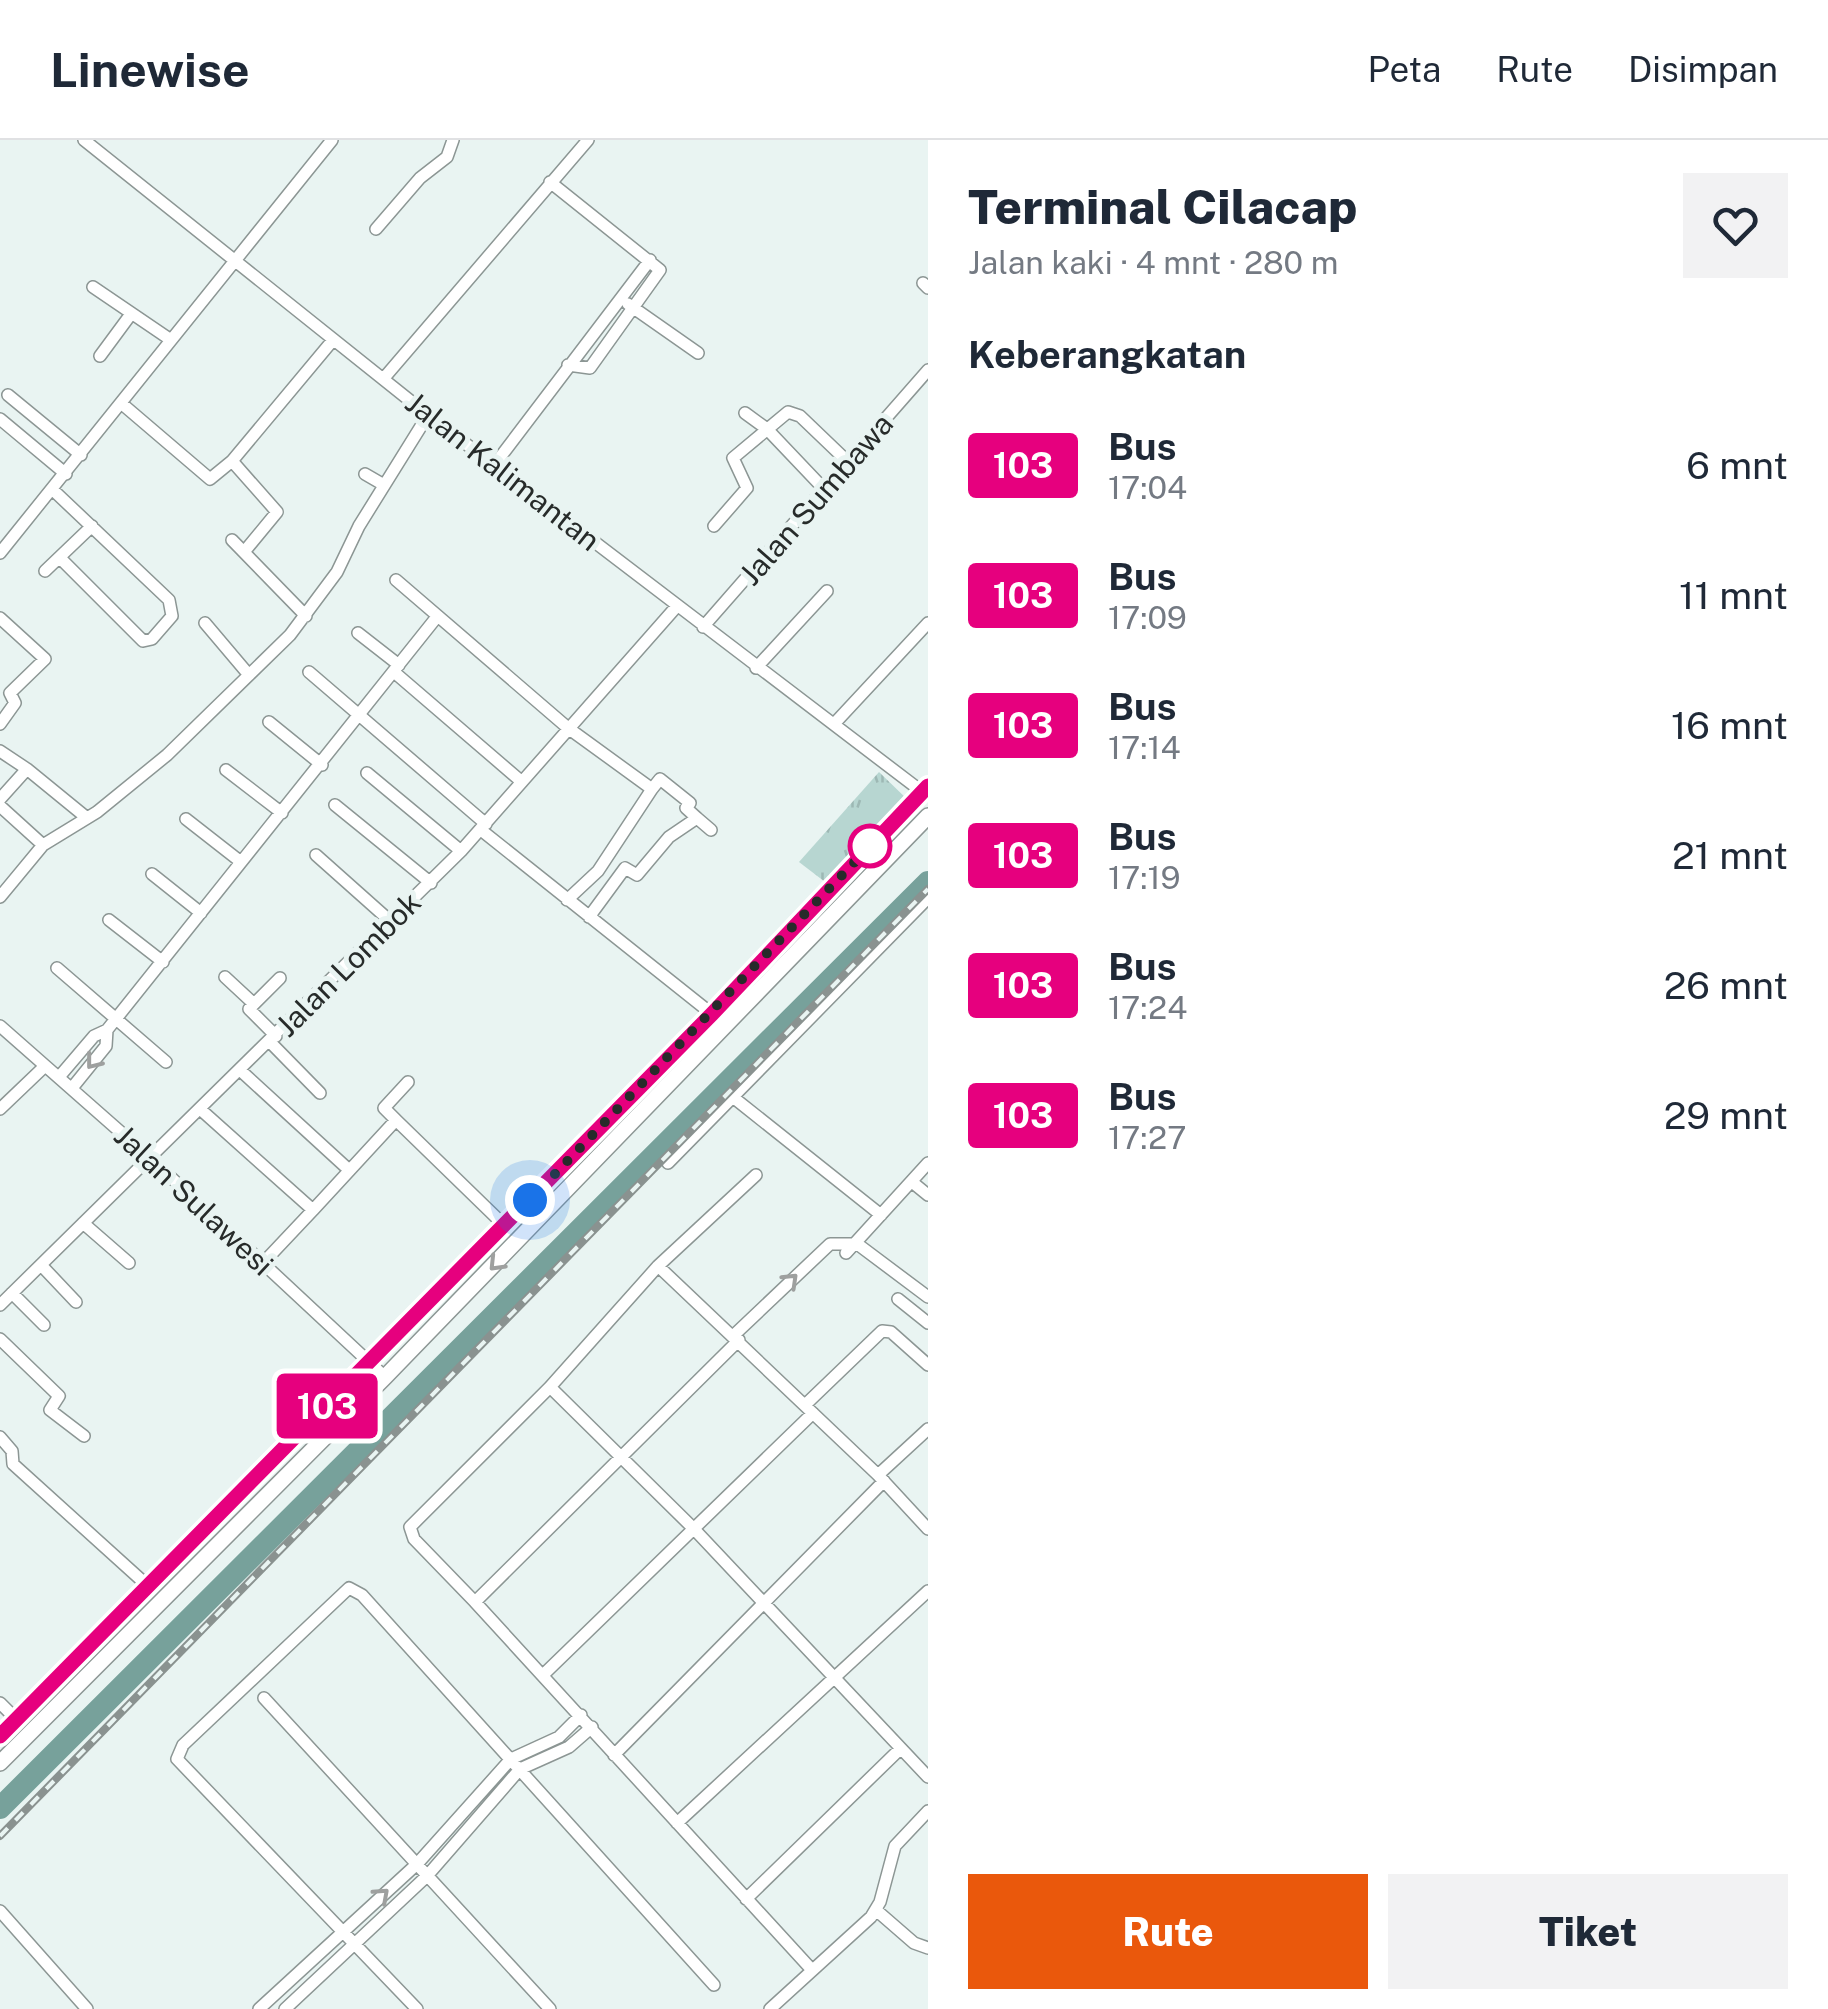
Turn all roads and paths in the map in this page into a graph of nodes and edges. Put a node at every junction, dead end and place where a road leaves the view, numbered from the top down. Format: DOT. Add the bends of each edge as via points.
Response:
graph roads {
  1 [pos="84,140"];
  2 [pos="332,140"];
  3 [pos="452,140"];
  4 [pos="588,140"];
  5 [pos="550,182"];
  6 [pos="376,229"];
  7 [pos="234,260"];
  8 [pos="650,260"];
  9 [pos="93,287"];
  10 [pos="620,298"];
  11 [pos="633,308"];
  12 [pos="130,314"];
  13 [pos="172,340"];
  14 [pos="333,340"];
  15 [pos="698,353"];
  16 [pos="100,356"];
  17 [pos="568,364"];
  18 [pos="928,370"];
  19 [pos="384,378"];
  20 [pos="8,396"];
  21 [pos="121,403"];
  22 [pos="745,413"];
  23 [pos="428,414"];
  24 [pos="0,419"];
  25 [pos="767,429"];
  26 [pos="81,456"];
  27 [pos="232,461"];
  28 [pos="848,462"];
  29 [pos="495,464"];
  30 [pos="66,474"];
  31 [pos="364,474"];
  32 [pos="384,484"];
  33 [pos="824,489"];
  34 [pos="53,490"];
  35 [pos="92,526"];
  36 [pos="714,526"];
  37 [pos="232,540"];
  38 [pos="244,552"];
  39 [pos="0,553"];
  40 [pos="60,558"];
  41 [pos="45,571"];
  42 [pos="396,580"];
  43 [pos="826,592"];
  44 [pos="678,606"];
  45 [pos="306,616"];
  46 [pos="0,618"];
  47 [pos="436,618"];
  48 [pos="205,623"];
  49 [pos="928,623"];
  50 [pos="703,627"];
  51 [pos="358,634"];
  52 [pos="396,668"];
  53 [pos="756,668"];
  54 [pos="309,672"];
  55 [pos="249,675"];
  56 [pos="360,716"];
  57 [pos="270,722"];
  58 [pos="0,724"];
  59 [pos="834,724"];
  60 [pos="568,728"];
  61 [pos="0,751"];
  62 [pos="322,765"];
  63 [pos="27,769"];
  64 [pos="226,770"];
  65 [pos="367,773"];
  66 [pos="522,782"];
  67 [pos="652,790"];
  68 [pos="926,791"];
  69 [pos="0,799"];
  70 [pos="335,805"];
  71 [pos="0,806"];
  72 [pos="282,813"];
  73 [pos="928,816"];
  74 [pos="87,818"];
  75 [pos="697,818"];
  76 [pos="186,819"];
  77 [pos="484,827"];
  78 [pos="712,830"];
  79 [pos="43,845"];
  80 [pos="462,851"];
  81 [pos="316,855"];
  82 [pos="240,862"];
  83 [pos="152,874"];
  84 [pos="430,883"];
  85 [pos="0,896"];
  86 [pos="928,898"];
  87 [pos="567,900"];
  88 [pos="201,913"];
  89 [pos="589,917"];
  90 [pos="109,920"];
  91 [pos="388,920"];
  92 [pos="163,962"];
  93 [pos="56,968"];
  94 [pos="225,978"];
  95 [pos="280,978"];
  96 [pos="254,1004"];
  97 [pos="712,1014"];
  98 [pos="116,1019"];
  99 [pos="0,1026"];
  100 [pos="107,1030"];
  101 [pos="273,1039"];
  102 [pos="166,1062"];
  103 [pos="45,1066"];
  104 [pos="241,1071"];
  105 [pos="59,1077"];
  106 [pos="408,1082"];
  107 [pos="72,1088"];
  108 [pos="320,1093"];
  109 [pos="734,1098"];
  110 [pos="0,1109"];
  111 [pos="200,1109"];
  112 [pos="396,1120"];
  113 [pos="150,1158"];
  114 [pos="668,1163"];
  115 [pos="928,1163"];
  116 [pos="348,1169"];
  117 [pos="756,1175"];
  118 [pos="912,1182"];
  119 [pos="928,1195"];
  120 [pos="312,1210"];
  121 [pos="881,1215"];
  122 [pos="83,1223"];
  123 [pos="505,1226"];
  124 [pos="852,1247"];
  125 [pos="263,1262"];
  126 [pos="128,1263"];
  127 [pos="41,1264"];
  128 [pos="658,1266"];
  129 [pos="12,1294"];
  130 [pos="928,1297"];
  131 [pos="898,1299"];
  132 [pos="76,1302"];
  133 [pos="0,1305"];
  134 [pos="928,1323"];
  135 [pos="44,1325"];
  136 [pos="737,1338"];
  137 [pos="0,1339"];
  138 [pos="368,1363"];
  139 [pos="928,1365"];
  140 [pos="385,1377"];
  141 [pos="550,1387"];
  142 [pos="809,1409"];
  143 [pos="928,1428"];
  144 [pos="84,1436"];
  145 [pos="0,1437"];
  146 [pos="619,1456"];
  147 [pos="881,1478"];
  148 [pos="694,1529"];
  149 [pos="928,1530"];
  150 [pos="149,1587"];
  151 [pos="928,1590"];
  152 [pos="474,1602"];
  153 [pos="760,1602"];
  154 [pos="544,1674"];
  155 [pos="835,1678"];
  156 [pos="264,1698"];
  157 [pos="0,1704"];
  158 [pos="582,1715"];
  159 [pos="16,1720"];
  160 [pos="592,1727"];
  161 [pos="0,1736"];
  162 [pos="900,1750"];
  163 [pos="614,1755"];
  164 [pos="0,1763"];
  165 [pos="516,1764"];
  166 [pos="928,1778"];
  167 [pos="928,1811"];
  168 [pos="677,1823"];
  169 [pos="417,1864"];
  170 [pos="427,1876"];
  171 [pos="746,1899"];
  172 [pos="876,1910"];
  173 [pos="0,1912"];
  174 [pos="343,1930"];
  175 [pos="355,1943"];
  176 [pos="928,1948"];
  177 [pos="812,1970"];
  178 [pos="714,1985"];
  179 [pos="264,2008"];
  180 [pos="87,2009"];
  181 [pos="285,2009"];
  182 [pos="418,2009"];
  183 [pos="550,2009"];
  184 [pos="770,2009"];
  1 -- 7 [label="street, Jalan Kalimantan"];
  2 -- 7 [label="street"];
  3 -- 6 [label="street" via="448,156"];
  4 -- 5 [label="street"];
  5 -- 8 [label="street"];
  5 -- 19 [label="street"];
  7 -- 13 [label="street"];
  7 -- 14 [label="street, Jalan Kalimantan"];
  8 -- 10 [label="street"];
  8 -- 11 [label="street" via="659,275"];
  9 -- 12 [label="street"];
  10 -- 11 [label="street"];
  10 -- 17 [label="street"];
  11 -- 15 [label="street"];
  11 -- 17 [label="street" via="590,368"];
  12 -- 13 [label="street"];
  12 -- 16 [label="street"];
  13 -- 21 [label="street"];
  14 -- 19 [label="street, Jalan Kalimantan"];
  14 -- 27 [label="street"];
  17 -- 29 [label="street"];
  18 -- 28 [label="street, Jalan Sumbawa"];
  19 -- 23 [label="street, Jalan Kalimantan"];
  20 -- 26 [label="street"];
  21 -- 26 [label="street"];
  21 -- 27 [label="street" via="206,478"];
  22 -- 25 [label="street"];
  23 -- 29 [label="street, Jalan Kalimantan"];
  23 -- 32 [label="street"];
  24 -- 30 [label="street"];
  25 -- 28 [label="street" via="796,412"];
  25 -- 33 [label="street"];
  25 -- 36 [label="street" via="733,458 747,488"];
  26 -- 30 [label="street"];
  27 -- 38 [label="street" via="277,513"];
  28 -- 33 [label="street, Jalan Sumbawa"];
  29 -- 44 [label="street, Jalan Kalimantan"];
  30 -- 34 [label="street"];
  31 -- 32 [label="street"];
  32 -- 45 [label="street"];
  33 -- 50 [label="street, Jalan Sumbawa"];
  34 -- 35 [label="street"];
  34 -- 39 [label="street"];
  35 -- 40 [label="street"];
  35 -- 40 [label="street" via="174,608 152,639 143,641 122,624"];
  37 -- 38 [label="street"];
  38 -- 45 [label="street"];
  40 -- 41 [label="street"];
  42 -- 47 [label="street"];
  43 -- 53 [label="street"];
  44 -- 50 [label="street, Jalan Kalimantan"];
  44 -- 60 [label="street, Jalan Lombok"];
  45 -- 55 [label="street"];
  46 -- 58 [label="street" via="44,659 10,693 15,703"];
  47 -- 52 [label="street"];
  47 -- 60 [label="street"];
  48 -- 55 [label="street"];
  49 -- 59 [label="street"];
  50 -- 53 [label="street, Jalan Kalimantan"];
  51 -- 52 [label="street"];
  52 -- 56 [label="street"];
  52 -- 66 [label="street"];
  53 -- 59 [label="street, Jalan Kalimantan"];
  54 -- 56 [label="street"];
  55 -- 74 [label="street" via="168,755"];
  56 -- 62 [label="street"];
  56 -- 77 [label="street"];
  57 -- 62 [label="street"];
  59 -- 68 [label="street, Jalan Kalimantan"];
  60 -- 66 [label="street, Jalan Lombok"];
  60 -- 67 [label="street"];
  61 -- 63 [label="street"];
  62 -- 72 [label="street"];
  63 -- 69 [label="street"];
  63 -- 74 [label="street"];
  64 -- 72 [label="street"];
  65 -- 80 [label="street"];
  66 -- 77 [label="street, Jalan Lombok"];
  67 -- 75 [label="street" via="660,779 690,802 686,808"];
  67 -- 87 [label="street" via="598,871"];
  68 -- 97 [label="main road"];
  70 -- 84 [label="street"];
  71 -- 79 [label="street"];
  72 -- 82 [label="street"];
  73 -- 140 [label="main road, one-way"];
  74 -- 79 [label="street"];
  75 -- 78 [label="street"];
  75 -- 89 [label="street" via="669,837 637,876 625,868"];
  76 -- 82 [label="street"];
  77 -- 80 [label="street, Jalan Lombok"];
  77 -- 87 [label="street"];
  79 -- 85 [label="street"];
  80 -- 84 [label="street, Jalan Lombok"];
  81 -- 91 [label="street"];
  82 -- 88 [label="street"];
  83 -- 88 [label="street"];
  84 -- 91 [label="street, Jalan Lombok"];
  86 -- 109 [label="street"];
  87 -- 89 [label="street"];
  88 -- 92 [label="street"];
  89 -- 97 [label="street"];
  90 -- 92 [label="street"];
  91 -- 101 [label="street, Jalan Lombok"];
  92 -- 98 [label="street"];
  93 -- 98 [label="street"];
  94 -- 96 [label="street"];
  95 -- 96 [label="street"];
  96 -- 101 [label="street" via="250,1013"];
  97 -- 123 [label="main road"];
  98 -- 100 [label="street"];
  98 -- 102 [label="street"];
  99 -- 103 [label="street, Jalan Sulawesi"];
  100 -- 105 [label="street"];
  100 -- 107 [label="street, one-way" via="106,1046"];
  101 -- 104 [label="street, Jalan Lombok"];
  101 -- 108 [label="street"];
  103 -- 105 [label="street, Jalan Sulawesi"];
  103 -- 110 [label="street"];
  104 -- 111 [label="street, Jalan Lombok"];
  104 -- 116 [label="street"];
  105 -- 107 [label="street, Jalan Sulawesi"];
  106 -- 112 [label="street" via="384,1108"];
  107 -- 113 [label="street, Jalan Sulawesi"];
  109 -- 114 [label="street"];
  109 -- 121 [label="street"];
  111 -- 113 [label="street, Jalan Lombok"];
  111 -- 120 [label="street"];
  112 -- 116 [label="street"];
  112 -- 123 [label="street"];
  113 -- 122 [label="street, Jalan Lombok"];
  113 -- 125 [label="street, Jalan Sulawesi"];
  115 -- 118 [label="street"];
  116 -- 120 [label="street"];
  117 -- 128 [label="street"];
  118 -- 119 [label="street"];
  118 -- 121 [label="street"];
  120 -- 125 [label="street"];
  121 -- 124 [label="street"];
  122 -- 126 [label="street"];
  122 -- 127 [label="street, Jalan Lombok"];
  123 -- 138 [label="main road"];
  124 -- 130 [label="street"];
  136 -- 124 [label="street, one-way" via="830,1244"];
  125 -- 138 [label="street, Jalan Sulawesi"];
  127 -- 129 [label="street, Jalan Lombok"];
  127 -- 132 [label="street"];
  128 -- 136 [label="street"];
  128 -- 141 [label="street"];
  129 -- 133 [label="street, Jalan Lombok"];
  129 -- 135 [label="street"];
  131 -- 134 [label="street"];
  136 -- 142 [label="street"];
  136 -- 146 [label="street"];
  137 -- 144 [label="street" via="59,1396 50,1410"];
  138 -- 140 [label="street, Jalan Sulawesi"];
  138 -- 150 [label="main road"];
  139 -- 142 [label="street" via="882,1332"];
  140 -- 164 [label="main road"];
  141 -- 146 [label="street"];
  141 -- 152 [label="street" via="410,1527"];
  142 -- 147 [label="street"];
  142 -- 148 [label="street"];
  143 -- 147 [label="street"];
  145 -- 150 [label="street" via="13,1464"];
  146 -- 148 [label="street"];
  146 -- 152 [label="street"];
  147 -- 149 [label="street"];
  147 -- 153 [label="street"];
  148 -- 153 [label="street"];
  148 -- 154 [label="street"];
  150 -- 159 [label="main road"];
  151 -- 155 [label="street"];
  152 -- 154 [label="street"];
  153 -- 155 [label="street"];
  153 -- 163 [label="street"];
  154 -- 158 [label="street"];
  155 -- 162 [label="street"];
  155 -- 168 [label="street"];
  156 -- 169 [label="street"];
  157 -- 159 [label="street"];
  158 -- 160 [label="street"];
  158 -- 165 [label="street"];
  159 -- 161 [label="main road"];
  160 -- 163 [label="street"];
  160 -- 165 [label="street" via="568,1748"];
  162 -- 166 [label="street"];
  162 -- 171 [label="street"];
  163 -- 168 [label="street"];
  165 -- 169 [label="street"];
  165 -- 170 [label="street"];
  165 -- 174 [label="street" via="349,1588 183,1745 179,1762"];
  165 -- 178 [label="street"];
  167 -- 172 [label="street" via="888,1857"];
  168 -- 171 [label="street"];
  169 -- 170 [label="street"];
  174 -- 169 [label="street, one-way"];
  170 -- 175 [label="street"];
  170 -- 183 [label="street"];
  171 -- 177 [label="street"];
  172 -- 176 [label="street"];
  172 -- 177 [label="street"];
  173 -- 180 [label="street"];
  174 -- 175 [label="street"];
  174 -- 179 [label="street"];
  175 -- 181 [label="street"];
  175 -- 182 [label="street"];
  177 -- 184 [label="street"];
}
